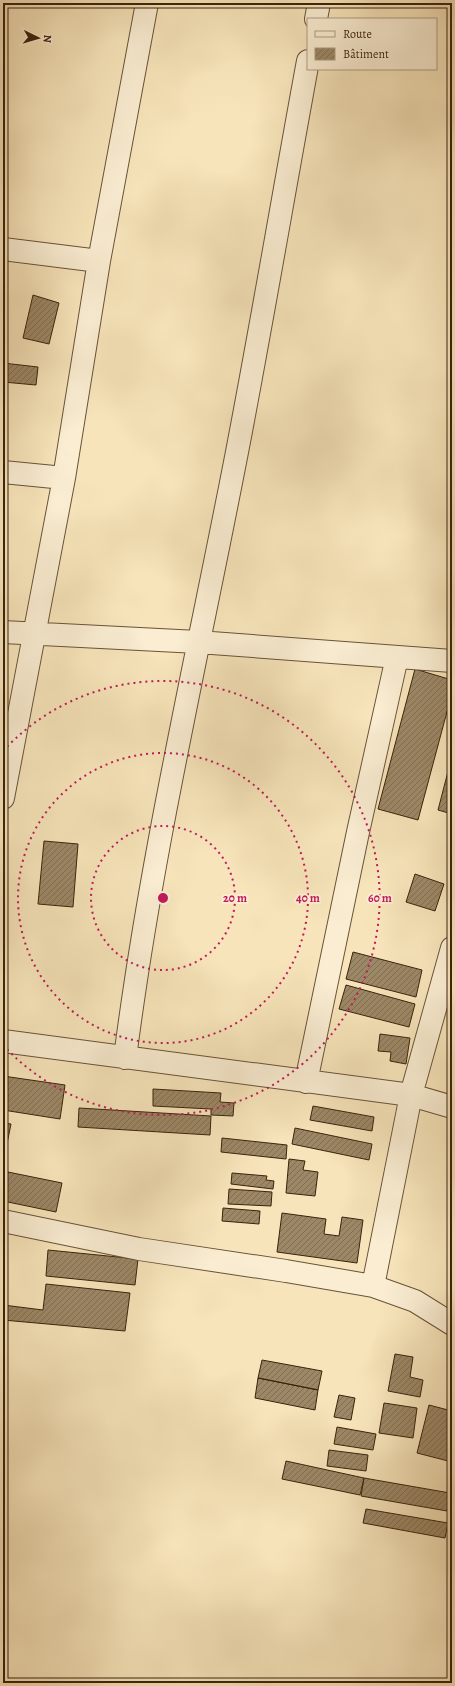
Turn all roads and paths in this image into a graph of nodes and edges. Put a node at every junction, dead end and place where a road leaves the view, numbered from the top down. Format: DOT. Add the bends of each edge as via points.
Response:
graph roads {
  1 [pos="147,3"];
  2 [pos="319,3"];
  3 [pos="316,18"];
  4 [pos="307,66"];
  5 [pos="3,249"];
  6 [pos="99,261"];
  7 [pos="3,472"];
  8 [pos="64,478"];
  9 [pos="3,632"];
  10 [pos="33,635"];
  11 [pos="198,642"];
  12 [pos="398,657"];
  13 [pos="452,660"];
  14 [pos="3,798"];
  15 [pos="452,948"];
  16 [pos="3,1042"];
  17 [pos="125,1058"];
  18 [pos="306,1082"];
  19 [pos="411,1095"];
  20 [pos="452,1107"];
  21 [pos="3,1221"];
  22 [pos="373,1286"];
  23 [pos="452,1324"];
  1 -- 6 [label="street"];
  2 -- 3 [label="street"];
  4 -- 11 [label="street" via="237,451"];
  5 -- 6 [label="street"];
  6 -- 8 [label="street"];
  7 -- 8 [label="street"];
  8 -- 10 [label="street"];
  9 -- 10 [label="street"];
  10 -- 11 [label="street"];
  10 -- 14 [label="street"];
  11 -- 12 [label="street"];
  11 -- 17 [label="street" via="154,864 136,969"];
  12 -- 13 [label="street"];
  12 -- 18 [label="street" via="358,832"];
  15 -- 19 [label="street"];
  16 -- 17 [label="street"];
  17 -- 18 [label="street"];
  18 -- 19 [label="street"];
  19 -- 20 [label="street"];
  19 -- 22 [label="street"];
  21 -- 22 [label="street" via="139,1250"];
  22 -- 23 [label="street" via="415,1302"];
}
